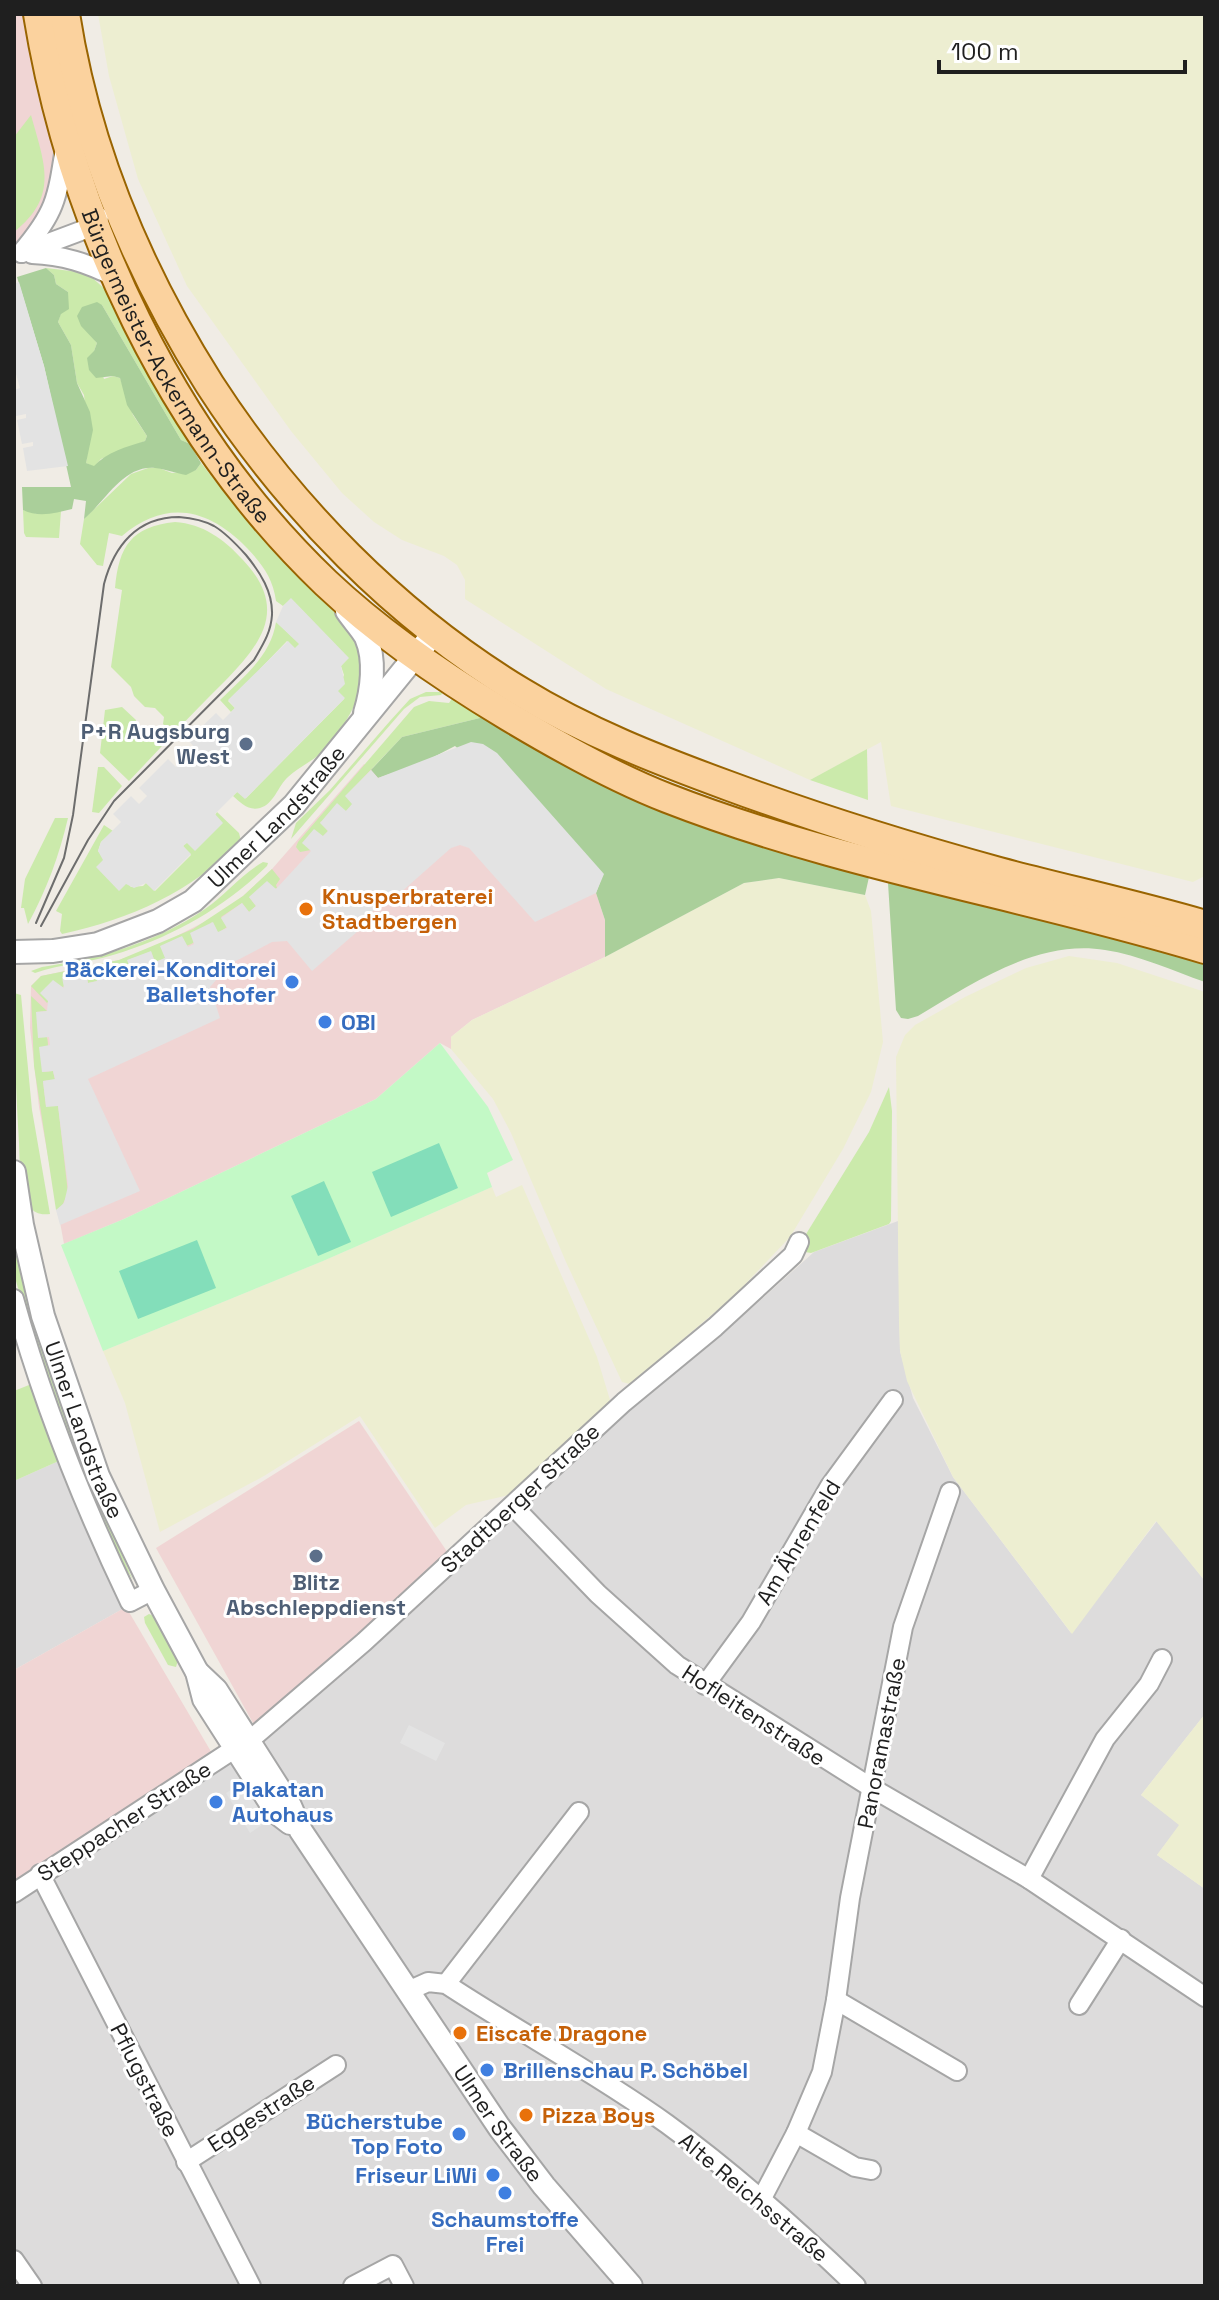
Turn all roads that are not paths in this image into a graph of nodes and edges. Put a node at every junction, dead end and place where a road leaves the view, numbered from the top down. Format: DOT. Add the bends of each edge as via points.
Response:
graph roads {
  1 [pos="38,14"];
  2 [pos="65,14"];
  3 [pos="66,140"];
  4 [pos="113,198"];
  5 [pos="94,222"];
  6 [pos="17,254"];
  7 [pos="115,277"];
  8 [pos="324,581"];
  9 [pos="434,633"];
  10 [pos="414,656"];
  11 [pos="364,718"];
  12 [pos="879,850"];
  13 [pos="1205,925"];
  14 [pos="1205,949"];
  15 [pos="14,952"];
  16 [pos="14,1172"];
  17 [pos="799,1242"];
  18 [pos="14,1299"];
  19 [pos="893,1400"];
  20 [pos="950,1492"];
  21 [pos="513,1506"];
  22 [pos="153,1590"];
  23 [pos="1162,1659"];
  24 [pos="197,1672"];
  25 [pos="705,1685"];
  26 [pos="241,1744"];
  27 [pos="872,1788"];
  28 [pos="579,1812"];
  29 [pos="40,1874"];
  30 [pos="1029,1879"];
  31 [pos="14,1893"];
  32 [pos="1121,1939"];
  33 [pos="446,1984"];
  34 [pos="408,1991"];
  35 [pos="1205,1997"];
  36 [pos="836,2000"];
  37 [pos="1079,2005"];
  38 [pos="336,2065"];
  39 [pos="957,2071"];
  40 [pos="796,2133"];
  41 [pos="186,2162"];
  42 [pos="871,2170"];
  43 [pos="761,2200"];
  44 [pos="14,2260"];
  45 [pos="32,2286"];
  46 [pos="251,2286"];
  47 [pos="353,2286"];
  48 [pos="404,2286"];
  49 [pos="631,2286"];
  50 [pos="856,2286"];
  1 -- 3 [label="main road, Bürgermeister-Ackermann-Straße"];
  2 -- 4 [label="main road, Bürgermeister-Ackermann-Straße" via="83,102"];
  3 -- 5 [label="main road, Bürgermeister-Ackermann-Straße"];
  3 -- 6 [label="street" via="56,201 43,227"];
  4 -- 5 [label="street"];
  4 -- 9 [label="main road, Bürgermeister-Ackermann-Straße" via="157,296 242,433 348,554"];
  5 -- 6 [label="street"];
  5 -- 7 [label="main road, Bürgermeister-Ackermann-Straße"];
  6 -- 7 [label="street" via="58,255"];
  7 -- 8 [label="main road, Bürgermeister-Ackermann-Straße" via="149,346 203,434 248,497"];
  8 -- 10 [label="main road, Bürgermeister-Ackermann-Straße"];
  8 -- 11 [label="street" via="365,636 371,655 371,692"];
  9 -- 10 [label="street, Ulmer Landstraße"];
  9 -- 12 [label="main road, Bürgermeister-Ackermann-Straße" via="522,693 579,724"];
  10 -- 11 [label="street, Ulmer Landstraße"];
  10 -- 12 [label="main road, Bürgermeister-Ackermann-Straße" via="547,740 665,797 790,840"];
  11 -- 15 [label="street, Ulmer Landstraße" via="294,805 193,901 98,944"];
  12 -- 13 [label="main road" via="1003,873"];
  12 -- 14 [label="main road"];
  16 -- 22 [label="street, Ulmer Landstraße" via="29,1259 63,1380 98,1476"];
  17 -- 21 [label="street, Stadtberger Straße" via="793,1255 715,1327 624,1402"];
  18 -- 22 [label="street" via="63,1448 130,1602"];
  19 -- 25 [label="street, Am Ährenfeld" via="830,1486 751,1622"];
  20 -- 27 [label="street, Panoramastraße" via="903,1627"];
  21 -- 25 [label="street, Hofleitenstraße" via="606,1602"];
  21 -- 26 [label="street, Stadtberger Straße" via="364,1642"];
  22 -- 24 [label="street, Ulmer Landstraße"];
  23 -- 30 [label="street" via="1105,1739"];
  24 -- 26 [label="street, Ulmer Straße" via="216,1690"];
  25 -- 27 [label="street, Hofleitenstraße"];
  26 -- 29 [label="street, Steppacher Straße"];
  26 -- 34 [label="street, Ulmer Straße" via="290,1806 301,1831"];
  27 -- 30 [label="street, Hofleitenstraße"];
  27 -- 36 [label="street, Panoramastraße"];
  28 -- 33 [label="street"];
  29 -- 31 [label="street, Steppacher Straße"];
  29 -- 41 [label="street, Pflugstraße"];
  30 -- 32 [label="street, Hofleitenstraße"];
  32 -- 35 [label="street, Hofleitenstraße"];
  32 -- 37 [label="street"];
  33 -- 34 [label="street" via="428,1982"];
  33 -- 43 [label="street, Alte Reichsstraße" via="622,2093"];
  34 -- 49 [label="street, Ulmer Straße" via="515,2149"];
  36 -- 39 [label="street"];
  36 -- 40 [label="street, Panoramastraße" via="822,2072"];
  38 -- 41 [label="street, Eggestraße"];
  40 -- 42 [label="street" via="855,2167"];
  40 -- 43 [label="street, Panoramastraße"];
  41 -- 46 [label="street, Pflugstraße"];
  43 -- 50 [label="street, Alte Reichsstraße"];
  44 -- 45 [label="street"];
  47 -- 48 [label="street" via="393,2265"];
}
